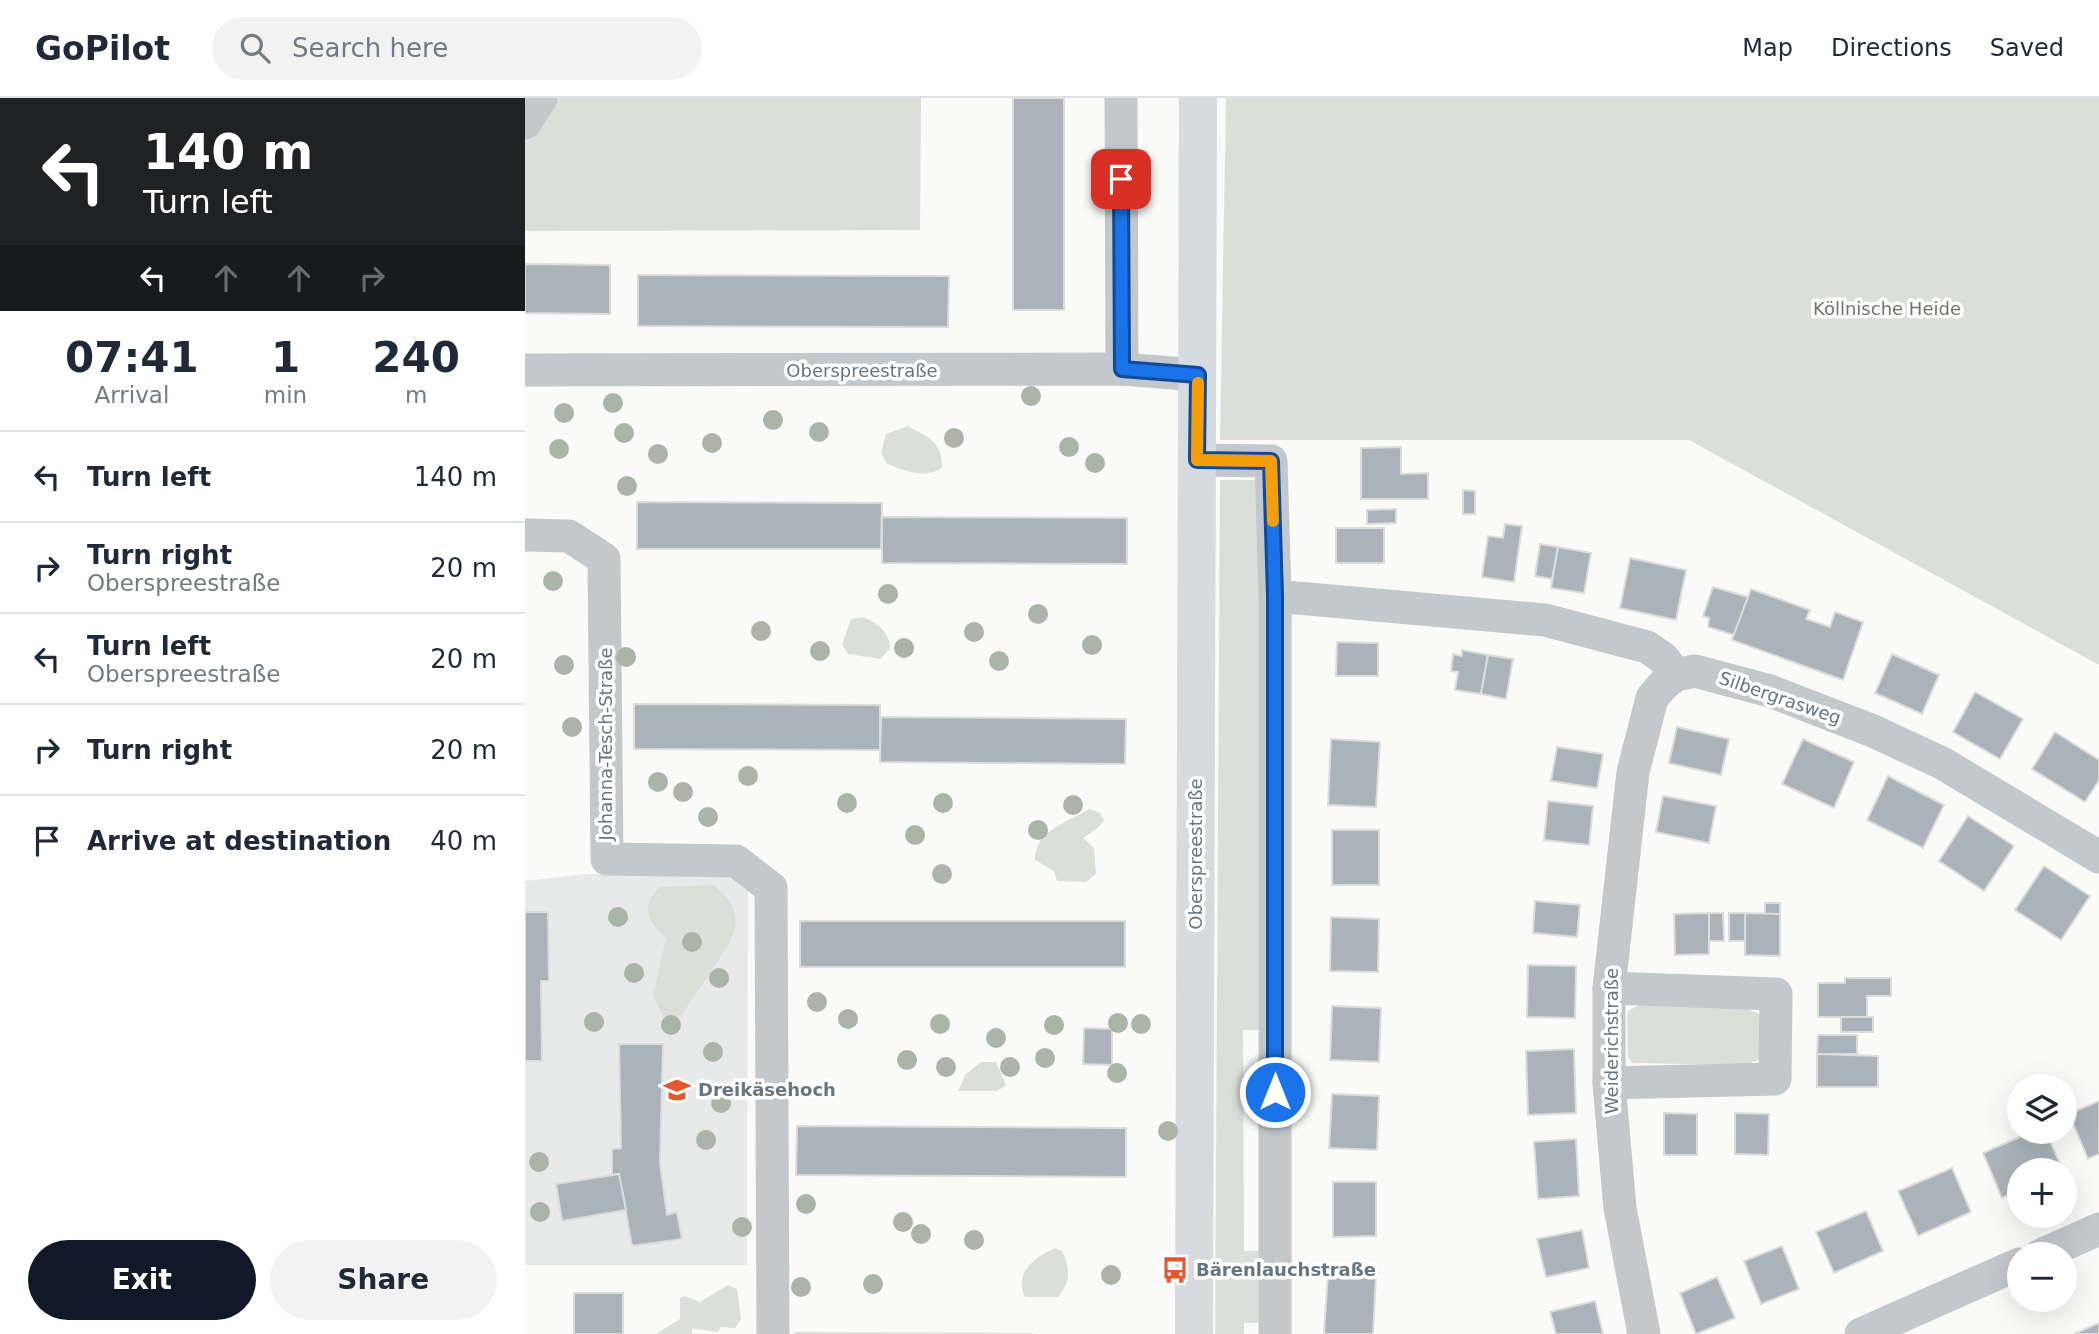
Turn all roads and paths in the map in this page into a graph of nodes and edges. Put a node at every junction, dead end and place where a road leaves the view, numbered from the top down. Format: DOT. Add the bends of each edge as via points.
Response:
graph roads {
  1 [pos="541,98"];
  2 [pos="1121,98"];
  3 [pos="1198,98"];
  4 [pos="525,123"];
  5 [pos="1122,369"];
  6 [pos="525,370"];
  7 [pos="1198,375"];
  8 [pos="1197,460"];
  9 [pos="525,535"];
  10 [pos="1275,596"];
  11 [pos="1676,675"];
  12 [pos="2099,857"];
  13 [pos="1609,988"];
  14 [pos="1609,1083"];
  15 [pos="2099,1229"];
  16 [pos="2070,1242"];
  17 [pos="2007,1269"];
  18 [pos="773,1334"];
  19 [pos="1194,1334"];
  20 [pos="1275,1334"];
  21 [pos="1644,1334"];
  22 [pos="1861,1334"];
  1 -- 4 [label="street"];
  2 -- 5 [label="street"];
  3 -- 7 [label="main road, Oberspreestraße"];
  5 -- 6 [label="street, Oberspreestraße"];
  5 -- 7 [label="street, Oberspreestraße"];
  7 -- 8 [label="main road, Oberspreestraße"];
  8 -- 10 [label="street" via="1271,461"];
  8 -- 19 [label="main road, Oberspreestraße"];
  9 -- 18 [label="street, Johanna-Tesch-Straße" via="569,536 604,559 607,859 736,861 771,888"];
  10 -- 11 [label="street" via="1545,620 1647,648 1663,658"];
  10 -- 20 [label="street"];
  11 -- 12 [label="street, Silbergrasweg" via="1695,671 1770,691 1873,731 1942,764"];
  11 -- 13 [label="street, Weiderichstraße" via="1652,698 1637,750"];
  13 -- 14 [label="street, Weiderichstraße"];
  13 -- 14 [label="street" via="1776,994 1775,1079"];
  14 -- 21 [label="street, Weiderichstraße" via="1620,1208"];
  15 -- 16 [label="street"];
  17 -- 22 [label="street"];
}
